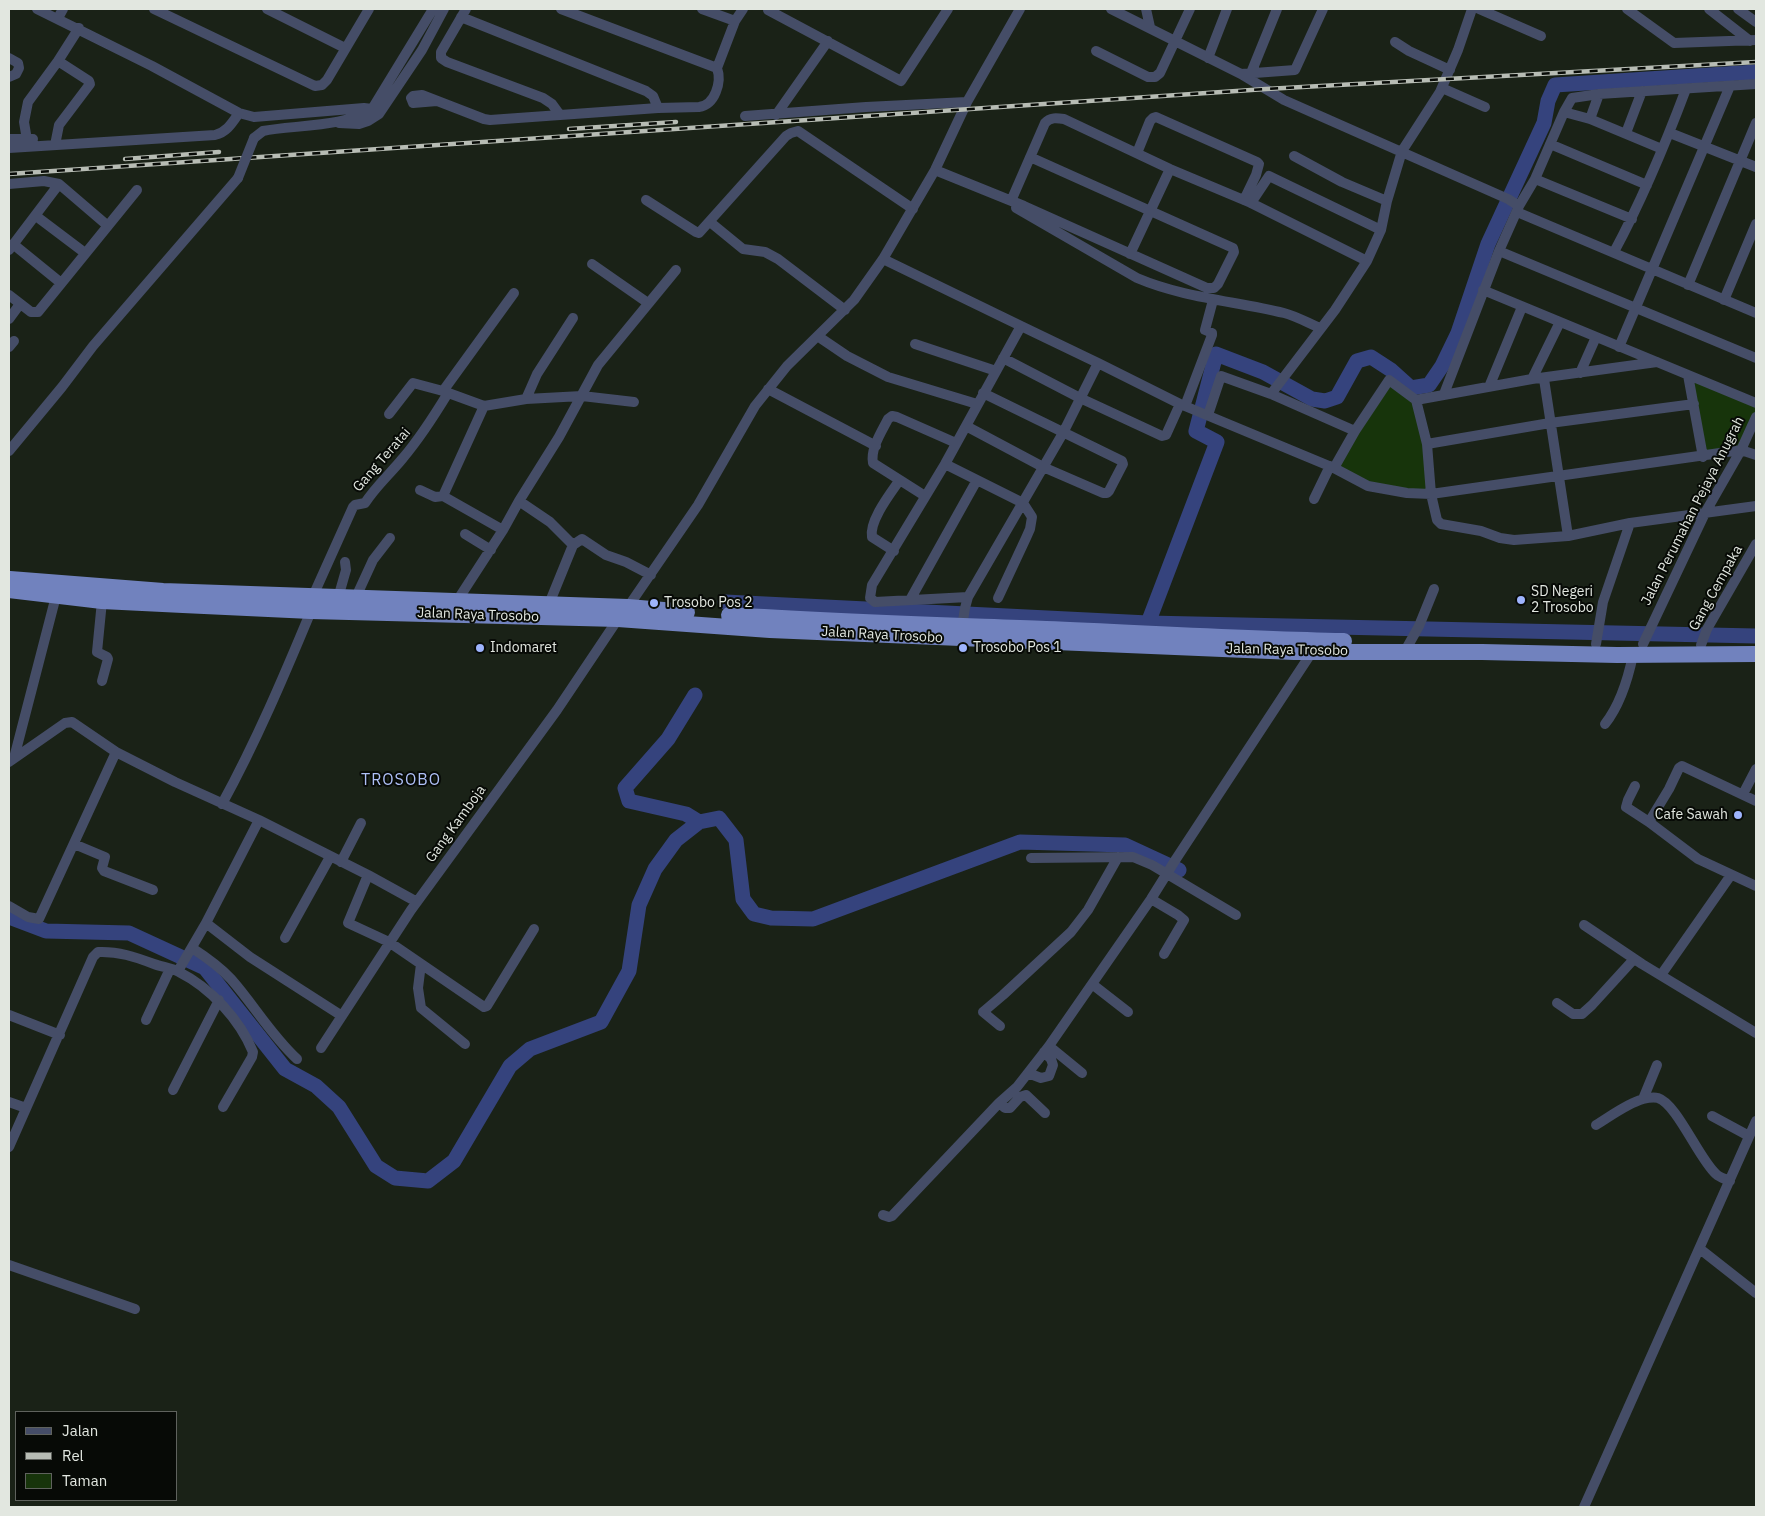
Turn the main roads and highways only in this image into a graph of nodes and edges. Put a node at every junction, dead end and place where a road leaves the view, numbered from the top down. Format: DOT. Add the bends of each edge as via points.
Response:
graph roads {
  1 [pos="9,579"];
  2 [pos="9,590"];
  3 [pos="312,603"];
  4 [pos="623,613"];
  5 [pos="720,620"];
  6 [pos="1413,639"];
  7 [pos="1642,642"];
  8 [pos="1756,645"];
  9 [pos="1756,654"];
  1 -- 3 [label="highway, Jalan Raya Trosobo"];
  2 -- 3 [label="highway, Jalan Raya Trosobo" via="102,601"];
  3 -- 4 [label="highway, Jalan Raya Trosobo"];
  3 -- 4 [label="highway, Jalan Raya Trosobo" via="356,597 549,604"];
  4 -- 5 [label="highway, Jalan Raya Trosobo"];
  5 -- 6 [label="highway, Jalan Raya Trosobo" via="962,625 1229,638"];
  5 -- 6 [label="highway, Jalan Raya Trosobo" via="770,630 1312,652"];
  6 -- 7 [label="highway, Jalan Raya Trosobo"];
  6 -- 7 [label="highway, Jalan Raya Trosobo" via="1597,637"];
  7 -- 8 [label="highway, Jalan Raya Trosobo" via="1703,639"];
  7 -- 9 [label="highway, Jalan Raya Trosobo"];
}
